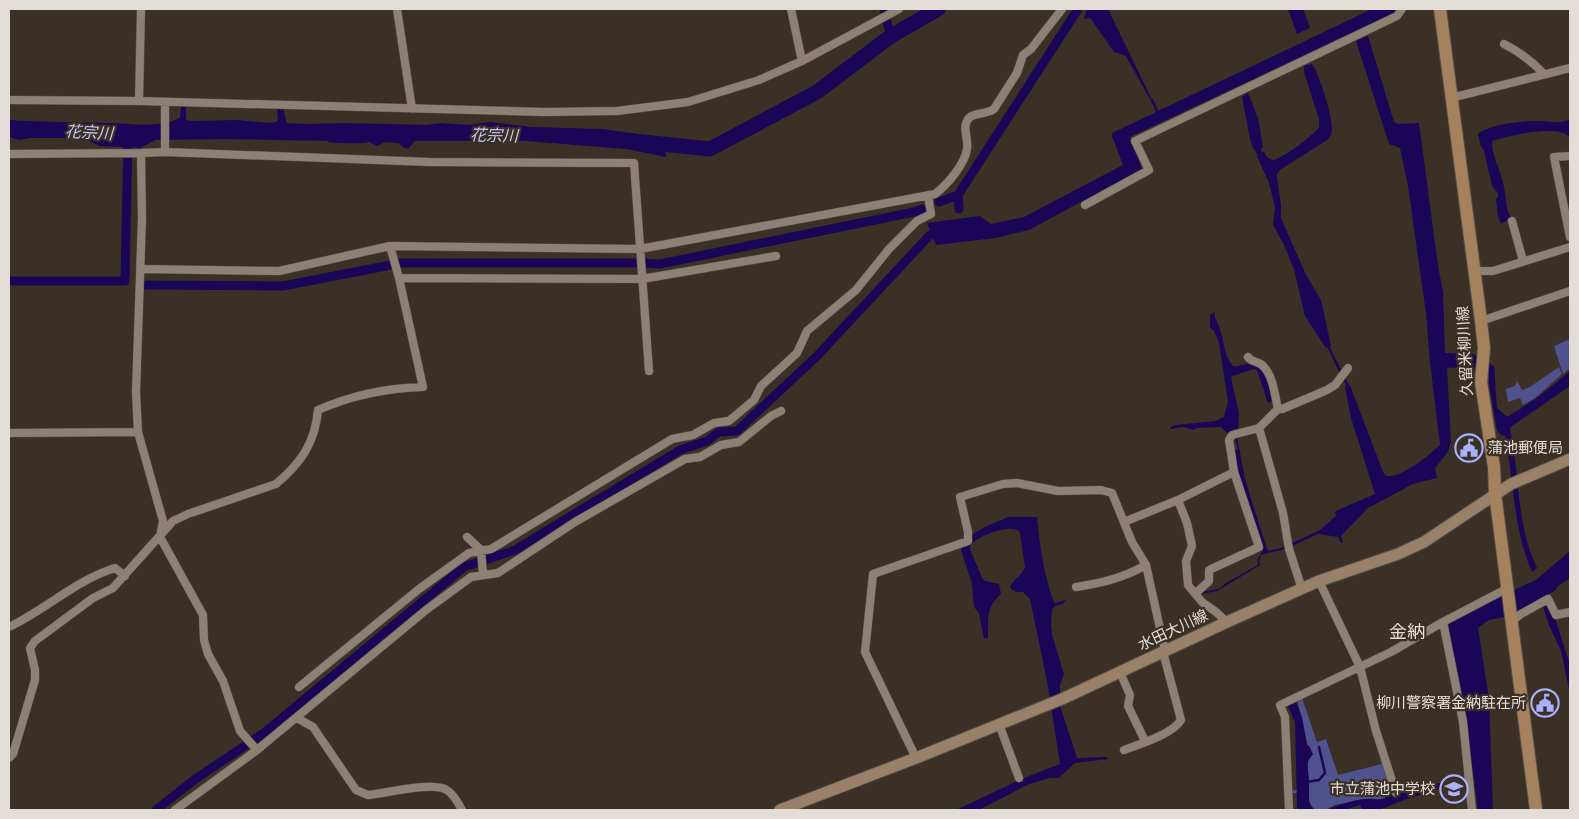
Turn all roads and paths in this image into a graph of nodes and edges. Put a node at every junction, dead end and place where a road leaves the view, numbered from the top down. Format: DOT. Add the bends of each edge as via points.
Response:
graph roads {
  1 [pos="141,9"];
  2 [pos="396,9"];
  3 [pos="791,9"];
  4 [pos="899,9"];
  5 [pos="1062,9"];
  6 [pos="1402,9"];
  7 [pos="1440,9"];
  8 [pos="1504,44"];
  9 [pos="802,61"];
  10 [pos="1570,68"];
  11 [pos="1544,74"];
  12 [pos="1451,98"];
  13 [pos="9,100"];
  14 [pos="139,101"];
  15 [pos="165,105"];
  16 [pos="412,109"];
  17 [pos="165,148"];
  18 [pos="9,154"];
  19 [pos="142,154"];
  20 [pos="1570,156"];
  21 [pos="928,195"];
  22 [pos="1085,205"];
  23 [pos="1512,221"];
  24 [pos="1570,237"];
  25 [pos="390,246"];
  26 [pos="1570,247"];
  27 [pos="640,249"];
  28 [pos="776,256"];
  29 [pos="1523,261"];
  30 [pos="140,269"];
  31 [pos="1474,271"];
  32 [pos="399,278"];
  33 [pos="642,280"];
  34 [pos="1570,291"];
  35 [pos="1481,321"];
  36 [pos="1248,357"];
  37 [pos="1348,368"];
  38 [pos="649,371"];
  39 [pos="1278,409"];
  40 [pos="781,411"];
  41 [pos="1259,428"];
  42 [pos="138,432"];
  43 [pos="9,433"];
  44 [pos="1570,459"];
  45 [pos="1234,472"];
  46 [pos="1495,493"];
  47 [pos="1178,500"];
  48 [pos="1124,522"];
  49 [pos="160,537"];
  50 [pos="467,537"];
  51 [pos="481,550"];
  52 [pos="1146,565"];
  53 [pos="483,575"];
  54 [pos="125,576"];
  55 [pos="1319,581"];
  56 [pos="1076,586"];
  57 [pos="1302,589"];
  58 [pos="1508,589"];
  59 [pos="1196,593"];
  60 [pos="1570,612"];
  61 [pos="1512,618"];
  62 [pos="1227,622"];
  63 [pos="1443,622"];
  64 [pos="9,628"];
  65 [pos="1164,651"];
  66 [pos="1360,666"];
  67 [pos="1120,672"];
  68 [pos="299,687"];
  69 [pos="297,718"];
  70 [pos="999,724"];
  71 [pos="1145,741"];
  72 [pos="257,750"];
  73 [pos="1124,750"];
  74 [pos="9,758"];
  75 [pos="916,758"];
  76 [pos="1020,778"];
  77 [pos="1396,793"];
  78 [pos="176,810"];
  79 [pos="462,810"];
  80 [pos="780,810"];
  81 [pos="1289,810"];
  82 [pos="1472,810"];
  83 [pos="1536,810"];
  1 -- 14 [label="street"];
  2 -- 16 [label="street"];
  3 -- 9 [label="street"];
  4 -- 9 [label="street"];
  5 -- 21 [label="street" via="1023,55 1017,73 994,109 968,118 965,127 967,150 962,162 943,188"];
  6 -- 22 [label="street" via="1397,16 1135,141 1148,170"];
  7 -- 12 [label="main road, 久留米柳川線"];
  8 -- 11 [label="street" via="1533,62"];
  9 -- 16 [label="street" via="759,80 688,102 617,111"];
  10 -- 11 [label="street"];
  11 -- 12 [label="street"];
  12 -- 31 [label="main road, 久留米柳川線"];
  13 -- 14 [label="street"];
  14 -- 15 [label="street"];
  15 -- 16 [label="street"];
  15 -- 17 [label="street"];
  17 -- 19 [label="street"];
  17 -- 27 [label="street" via="429,162 634,163"];
  18 -- 19 [label="street"];
  19 -- 30 [label="street"];
  20 -- 24 [label="street" via="1554,157"];
  21 -- 27 [label="street"];
  21 -- 51 [label="street" via="930,214 917,221 889,249 856,290 807,331 797,353 761,386 754,400 729,421 714,423 693,435 672,439 491,549"];
  23 -- 29 [label="street"];
  25 -- 27 [label="street"];
  25 -- 30 [label="street" via="279,271"];
  25 -- 32 [label="street"];
  26 -- 29 [label="street"];
  27 -- 33 [label="street"];
  28 -- 33 [label="street"];
  29 -- 31 [label="street" via="1494,270"];
  30 -- 42 [label="street"];
  31 -- 35 [label="main road, 久留米柳川線"];
  32 -- 33 [label="street"];
  32 -- 49 [label="street" via="423,387 403,387 368,394 318,410 310,445 299,462 276,484 188,514 173,521"];
  33 -- 38 [label="street"];
  34 -- 35 [label="street"];
  35 -- 46 [label="main road, 久留米柳川線" via="1481,382"];
  36 -- 39 [label="street" via="1268,371"];
  37 -- 39 [label="street" via="1335,386"];
  39 -- 41 [label="street"];
  40 -- 53 [label="street" via="739,442 722,445 700,457 685,459 576,522 498,573"];
  41 -- 45 [label="street" via="1232,435 1229,440"];
  41 -- 57 [label="street"];
  42 -- 43 [label="street"];
  42 -- 49 [label="street" via="163,521"];
  44 -- 46 [label="main road, 水田大川線"];
  45 -- 47 [label="street"];
  45 -- 59 [label="street" via="1258,548 1209,570 1209,582"];
  46 -- 55 [label="main road, 水田大川線" via="1424,542"];
  46 -- 58 [label="main road, 久留米柳川線"];
  47 -- 48 [label="street"];
  47 -- 59 [label="street" via="1192,546 1186,561 1188,585"];
  48 -- 52 [label="street"];
  48 -- 75 [label="street" via="1110,492 1058,491 1017,483 1003,484 960,497 968,540 873,574 865,652"];
  49 -- 54 [label="street"];
  49 -- 72 [label="street" via="203,615 208,654 223,681 240,730"];
  50 -- 51 [label="street"];
  51 -- 53 [label="street"];
  51 -- 68 [label="street" via="469,553 419,589"];
  52 -- 56 [label="street" via="1102,584"];
  52 -- 65 [label="street"];
  53 -- 69 [label="street" via="471,577 426,610"];
  54 -- 64 [label="street" via="114,568 99,573"];
  54 -- 74 [label="street" via="114,588 93,598 30,648 35,680 13,754"];
  55 -- 57 [label="main road, 水田大川線"];
  55 -- 66 [label="street"];
  57 -- 62 [label="main road, 水田大川線"];
  58 -- 61 [label="main road, 久留米柳川線"];
  58 -- 63 [label="street"];
  59 -- 62 [label="street"];
  60 -- 61 [label="street" via="1556,615 1548,598"];
  61 -- 83 [label="main road, 久留米柳川線"];
  62 -- 65 [label="main road, 水田大川線"];
  63 -- 66 [label="street"];
  63 -- 82 [label="street" via="1463,722"];
  65 -- 67 [label="main road, 水田大川線"];
  65 -- 71 [label="street" via="1181,720 1169,731"];
  66 -- 77 [label="street"];
  66 -- 81 [label="street" via="1280,705 1285,717"];
  67 -- 70 [label="main road, 水田大川線"];
  67 -- 71 [label="street" via="1130,695 1128,706"];
  69 -- 72 [label="street"];
  69 -- 79 [label="street" via="313,727 361,794 443,788"];
  70 -- 75 [label="main road, 水田大川線"];
  70 -- 76 [label="street"];
  71 -- 73 [label="street"];
  72 -- 78 [label="street"];
  75 -- 80 [label="main road, 水田大川線"];
}
